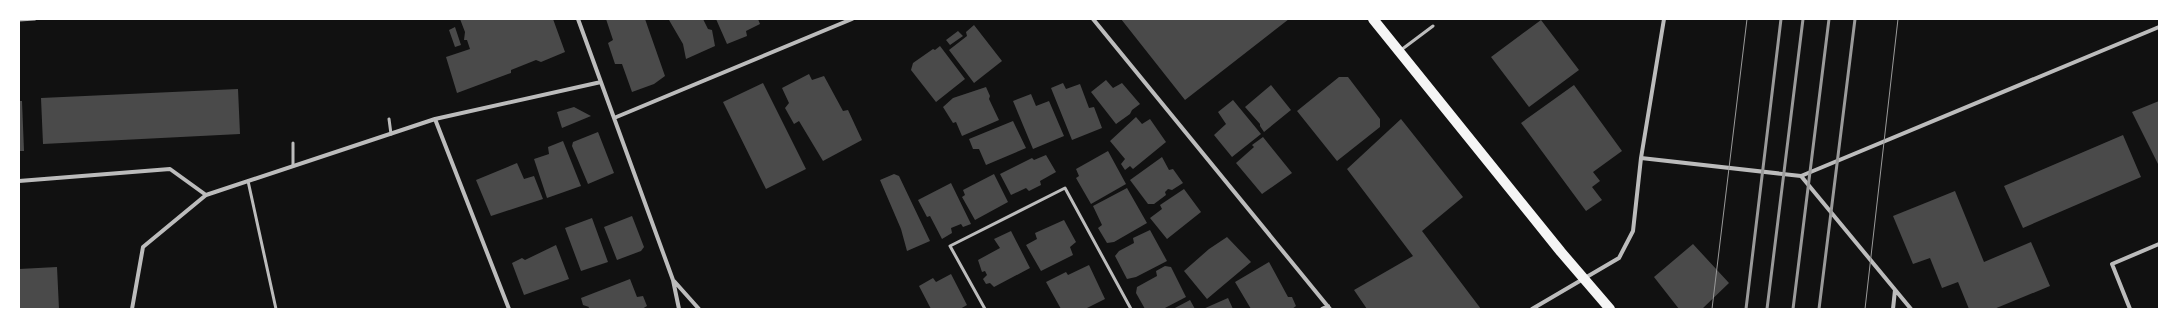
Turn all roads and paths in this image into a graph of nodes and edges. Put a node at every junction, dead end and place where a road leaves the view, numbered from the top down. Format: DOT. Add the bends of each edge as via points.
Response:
graph roads {
  1 [pos="35,19"];
  2 [pos="578,19"];
  3 [pos="852,19"];
  4 [pos="1093,19"];
  5 [pos="1373,19"];
  6 [pos="1664,19"];
  7 [pos="19,20"];
  8 [pos="1433,26"];
  9 [pos="2159,27"];
  10 [pos="1399,51"];
  11 [pos="601,82"];
  12 [pos="614,118"];
  13 [pos="389,119"];
  14 [pos="435,119"];
  15 [pos="391,134"];
  16 [pos="293,143"];
  17 [pos="1641,158"];
  18 [pos="293,166"];
  19 [pos="1801,176"];
  20 [pos="248,181"];
  21 [pos="19,182"];
  22 [pos="206,195"];
  23 [pos="2159,244"];
  24 [pos="1584,278"];
  25 [pos="673,280"];
  26 [pos="1895,290"];
  27 [pos="1329,308"];
  28 [pos="132,309"];
  29 [pos="276,309"];
  30 [pos="509,309"];
  31 [pos="679,309"];
  32 [pos="699,309"];
  33 [pos="985,309"];
  34 [pos="1131,309"];
  35 [pos="1322,309"];
  36 [pos="1532,309"];
  37 [pos="1610,309"];
  38 [pos="1893,309"];
  39 [pos="1911,309"];
  40 [pos="2130,309"];
  1 -- 7 [label="lane"];
  2 -- 11 [label="street"];
  3 -- 12 [label="street"];
  4 -- 27 [label="street"];
  5 -- 10 [label="main road"];
  6 -- 17 [label="street"];
  8 -- 10 [label="lane"];
  9 -- 19 [label="street"];
  10 -- 24 [label="main road"];
  11 -- 12 [label="street"];
  11 -- 14 [label="street"];
  12 -- 25 [label="street"];
  13 -- 15 [label="lane"];
  14 -- 15 [label="street"];
  14 -- 30 [label="street"];
  15 -- 18 [label="street"];
  16 -- 18 [label="lane"];
  17 -- 19 [label="street"];
  17 -- 24 [label="street" via="1633,231 1619,258"];
  18 -- 20 [label="street"];
  19 -- 26 [label="street"];
  20 -- 22 [label="street"];
  20 -- 29 [label="lane"];
  21 -- 22 [label="street" via="170,169"];
  22 -- 28 [label="street" via="143,247"];
  23 -- 40 [label="street" via="2112,264"];
  24 -- 36 [label="street"];
  24 -- 37 [label="main road"];
  25 -- 31 [label="street"];
  25 -- 32 [label="street"];
  26 -- 38 [label="street"];
  26 -- 39 [label="street"];
  27 -- 35 [label="street"];
  33 -- 34 [label="lane" via="950,246 1065,188"];
}
